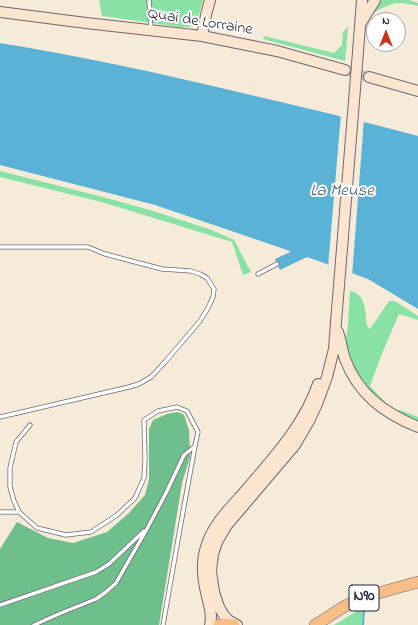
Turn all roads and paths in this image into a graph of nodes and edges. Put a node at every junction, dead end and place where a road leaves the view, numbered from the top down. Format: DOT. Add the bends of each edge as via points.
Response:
graph roads {
  1 [pos="149,0"];
  2 [pos="210,0"];
  3 [pos="359,0"];
  4 [pos="362,0"];
  5 [pos="375,0"];
  6 [pos="361,11"];
  7 [pos="0,12"];
  8 [pos="360,23"];
  9 [pos="151,30"];
  10 [pos="202,36"];
  11 [pos="345,70"];
  12 [pos="369,77"];
  13 [pos="418,91"];
  14 [pos="0,247"];
  15 [pos="277,264"];
  16 [pos="258,274"];
  17 [pos="336,322"];
  18 [pos="0,418"];
  19 [pos="30,425"];
  20 [pos="418,427"];
  21 [pos="195,446"];
  22 [pos="0,512"];
  23 [pos="19,512"];
  24 [pos="148,527"];
  25 [pos="418,582"];
  26 [pos="0,605"];
  27 [pos="34,625"];
  28 [pos="163,625"];
  29 [pos="210,625"];
  30 [pos="219,625"];
  31 [pos="235,625"];
  32 [pos="315,625"];
  1 -- 9 [label="lane"];
  2 -- 10 [label="main road"];
  3 -- 6 [label="main road"];
  4 -- 6 [label="main road"];
  5 -- 8 [label="main road"];
  6 -- 8 [label="main road"];
  7 -- 9 [label="main road, Quai de Lorraine"];
  8 -- 17 [label="main road, bridge"];
  9 -- 10 [label="main road, Quai de Lorraine"];
  10 -- 11 [label="main road, Quai de Lorraine"];
  12 -- 13 [label="main road"];
  14 -- 18 [label="lane" via="88,247 162,269 200,274 207,278 214,290 200,321 165,362 140,384"];
  15 -- 16 [label="lane"];
  17 -- 20 [label="main road" via="345,358 360,388 385,410"];
  17 -- 29 [label="main road" via="316,388 306,411 290,437 212,533 204,556 203,573 212,618"];
  17 -- 31 [label="main road" via="334,349 327,377 309,421 295,444 227,525 213,554 214,592 223,614"];
  19 -- 23 [label="lane" via="16,442 10,468 10,488"];
  21 -- 23 [label="lane" via="198,432 187,411 177,407 158,411 144,420 144,478 136,498 117,515 91,532 66,535 38,528"];
  21 -- 24 [label="lane" via="184,455"];
  21 -- 28 [label="lane"];
  22 -- 23 [label="lane"];
  24 -- 26 [label="lane" via="109,564 96,572"];
  24 -- 27 [label="lane" via="116,583 106,592 96,599"];
  25 -- 32 [label="main road, N90" via="362,598"];
  30 -- 31 [label="main road"];
}
